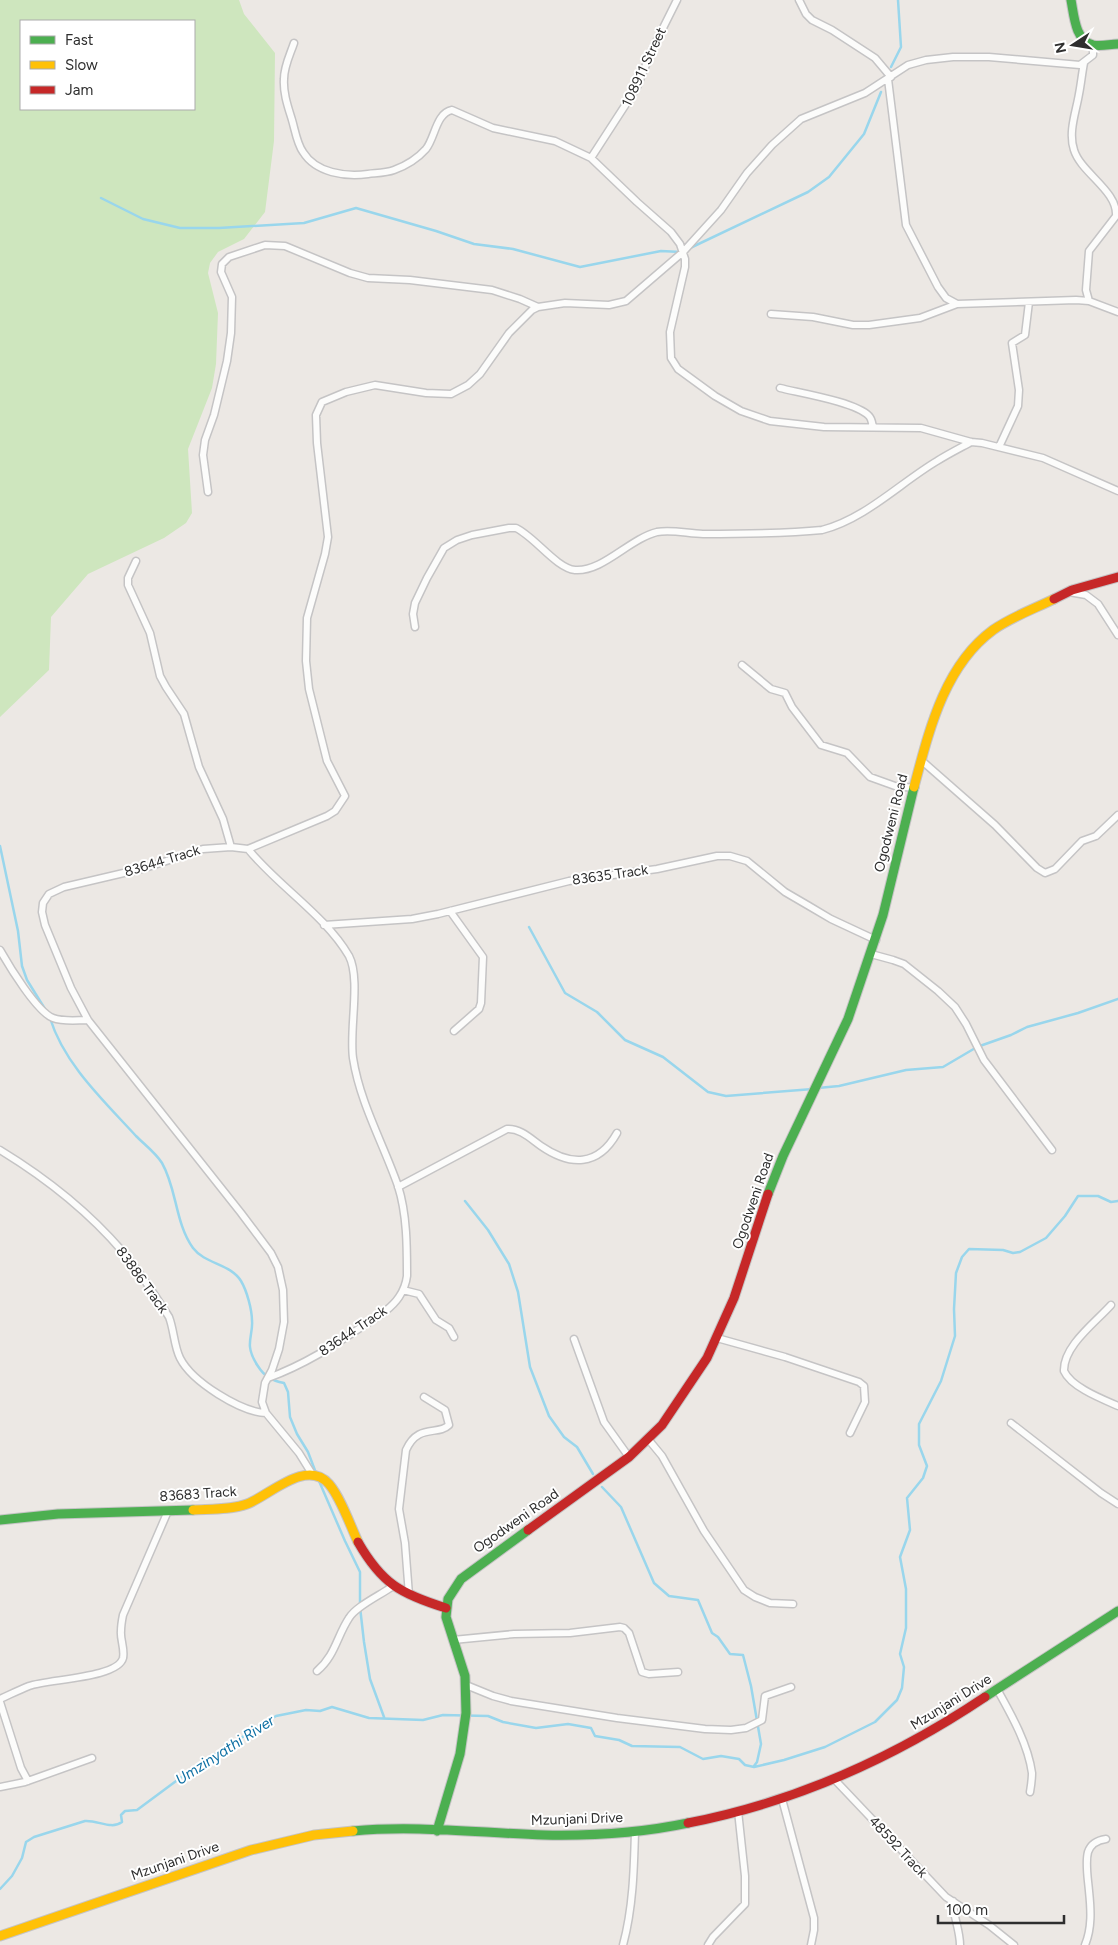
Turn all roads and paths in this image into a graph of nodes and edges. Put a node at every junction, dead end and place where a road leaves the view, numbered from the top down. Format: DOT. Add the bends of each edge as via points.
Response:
graph roads {
  1 [pos="677,0"];
  2 [pos="799,0"];
  3 [pos="1071,0"];
  4 [pos="294,43"];
  5 [pos="1118,44"];
  6 [pos="1092,45"];
  7 [pos="1084,63"];
  8 [pos="889,78"];
  9 [pos="592,158"];
  10 [pos="683,252"];
  11 [pos="1090,301"];
  12 [pos="1029,302"];
  13 [pos="957,304"];
  14 [pos="538,307"];
  15 [pos="1118,312"];
  16 [pos="771,314"];
  17 [pos="780,388"];
  18 [pos="873,427"];
  19 [pos="971,442"];
  20 [pos="998,447"];
  21 [pos="1118,491"];
  22 [pos="208,492"];
  23 [pos="136,561"];
  24 [pos="1118,577"];
  25 [pos="1068,592"];
  26 [pos="415,627"];
  27 [pos="1118,635"];
  28 [pos="742,665"];
  29 [pos="921,760"];
  30 [pos="915,788"];
  31 [pos="1118,815"];
  32 [pos="232,847"];
  33 [pos="248,850"];
  34 [pos="450,911"];
  35 [pos="324,925"];
  36 [pos="876,940"];
  37 [pos="0,950"];
  38 [pos="871,954"];
  39 [pos="88,1020"];
  40 [pos="454,1031"];
  41 [pos="617,1133"];
  42 [pos="0,1150"];
  43 [pos="1052,1150"];
  44 [pos="398,1187"];
  45 [pos="403,1290"];
  46 [pos="1111,1306"];
  47 [pos="454,1337"];
  48 [pos="717,1338"];
  49 [pos="574,1339"];
  50 [pos="268,1378"];
  51 [pos="424,1398"];
  52 [pos="1118,1406"];
  53 [pos="266,1413"];
  54 [pos="1011,1423"];
  55 [pos="850,1433"];
  56 [pos="648,1440"];
  57 [pos="629,1457"];
  58 [pos="312,1474"];
  59 [pos="1118,1504"];
  60 [pos="168,1511"];
  61 [pos="0,1520"];
  62 [pos="393,1586"];
  63 [pos="409,1595"];
  64 [pos="792,1604"];
  65 [pos="446,1608"];
  66 [pos="1118,1611"];
  67 [pos="453,1640"];
  68 [pos="317,1670"];
  69 [pos="678,1672"];
  70 [pos="466,1685"];
  71 [pos="791,1687"];
  72 [pos="997,1689"];
  73 [pos="0,1700"];
  74 [pos="92,1758"];
  75 [pos="834,1780"];
  76 [pos="28,1781"];
  77 [pos="0,1788"];
  78 [pos="1030,1792"];
  79 [pos="782,1799"];
  80 [pos="738,1811"];
  81 [pos="635,1830"];
  82 [pos="437,1831"];
  83 [pos="1106,1839"];
  84 [pos="953,1901"];
  85 [pos="0,1936"];
  86 [pos="623,1945"];
  87 [pos="708,1945"];
  88 [pos="811,1945"];
  89 [pos="960,1945"];
  90 [pos="1014,1945"];
  91 [pos="1085,1945"];
  1 -- 9 [label="street, 108911 Street" via="638,87"];
  2 -- 8 [label="street" via="812,20 875,58"];
  3 -- 6 [label="street" via="1076,26 1083,39"];
  4 -- 9 [label="street" via="285,66 287,103 302,152 329,172 354,176 401,167 426,149 441,116 452,110 493,128 555,141"];
  5 -- 6 [label="street"];
  6 -- 7 [label="street" via="1093,55"];
  7 -- 8 [label="street" via="1070,65 953,57 908,65"];
  7 -- 11 [label="street" via="1072,144 1077,158 1114,201 1117,211 1089,252 1086,290"];
  8 -- 10 [label="street" via="865,93 801,120 772,145 747,173 722,210"];
  8 -- 13 [label="street" via="906,225 942,293"];
  9 -- 10 [label="street" via="671,232"];
  10 -- 14 [label="street" via="621,304 565,303"];
  10 -- 18 [label="street" via="685,267 670,332 671,358 678,369 724,401 770,421 824,427"];
  11 -- 12 [label="street"];
  11 -- 15 [label="street"];
  12 -- 13 [label="street"];
  12 -- 20 [label="street" via="1025,334 1012,343 1020,390 1018,406"];
  13 -- 16 [label="street" via="920,318 869,325"];
  14 -- 22 [label="street" via="492,290 368,278 285,246 266,245 229,257 222,264 221,272 232,297 231,333 214,415 205,440 203,455"];
  14 -- 33 [label="street" via="509,334 480,374 461,390 440,395 375,385 322,402 316,415 317,443 328,537 307,618 306,661 309,689 327,761 344,796 335,811 327,816"];
  17 -- 18 [label="street" via="864,412"];
  18 -- 19 [label="street" via="921,428"];
  19 -- 20 [label="street"];
  19 -- 26 [label="street" via="857,515 822,530 729,534 659,532 645,536 600,564 582,570 561,564 516,528 472,535 450,544 440,554 415,603"];
  20 -- 21 [label="street" via="1043,458"];
  23 -- 32 [label="street" via="128,585 150,633 160,676 184,714 199,767"];
  24 -- 25 [label="street, Ogodweni Road"];
  25 -- 27 [label="street" via="1086,595 1098,604"];
  25 -- 29 [label="street, Ogodweni Road" via="1003,624 972,649 950,679"];
  28 -- 30 [label="street" via="771,689 785,693 820,744 848,754 870,777 895,786"];
  29 -- 30 [label="street, Ogodweni Road"];
  29 -- 31 [label="street" via="1045,873 1055,869 1082,841 1096,836"];
  30 -- 36 [label="street, Ogodweni Road"];
  32 -- 33 [label="street, 83644 Track"];
  32 -- 39 [label="street, 83644 Track" via="203,849 145,868 64,887 46,898 42,917"];
  33 -- 35 [label="street"];
  34 -- 35 [label="street, 83635 Track" via="412,919"];
  34 -- 36 [label="street, 83635 Track" via="569,881 730,856 747,861 785,892 831,919"];
  34 -- 40 [label="street" via="480,950 484,964 479,1009"];
  35 -- 44 [label="street" via="352,963 352,1043 356,1069 365,1102"];
  36 -- 38 [label="street, Ogodweni Road"];
  37 -- 39 [label="street" via="43,1012 57,1020"];
  38 -- 43 [label="street" via="904,964 955,1007 984,1060"];
  38 -- 48 [label="street, Ogodweni Road" via="844,1028 768,1192 734,1298"];
  39 -- 50 [label="street, 83644 Track" via="241,1213 278,1267 284,1322 277,1358"];
  41 -- 44 [label="street" via="598,1155 568,1160 516,1130 507,1129"];
  42 -- 53 [label="street, 83886 Track" via="71,1200 122,1251 169,1317 177,1351 200,1380 251,1411"];
  44 -- 45 [label="street" via="404,1210 407,1261"];
  45 -- 47 [label="street" via="418,1294 436,1320 449,1328"];
  45 -- 50 [label="street, 83644 Track" via="392,1305 353,1333 298,1367"];
  46 -- 52 [label="street" via="1078,1340 1066,1360 1064,1371 1074,1383"];
  48 -- 55 [label="street" via="859,1382 864,1386 865,1402"];
  48 -- 56 [label="street, Ogodweni Road" via="671,1413"];
  49 -- 57 [label="street" via="604,1422"];
  50 -- 53 [label="street, 83644 Track" via="262,1396"];
  51 -- 63 [label="street" via="445,1410 449,1425 416,1436 406,1450 400,1508"];
  53 -- 58 [label="street"];
  54 -- 59 [label="street"];
  56 -- 57 [label="street, Ogodweni Road"];
  56 -- 64 [label="street" via="662,1456 704,1531 744,1590 770,1603"];
  57 -- 65 [label="street, Ogodweni Road" via="461,1579 452,1590"];
  58 -- 60 [label="street, 83683 Track" via="278,1486 249,1504"];
  58 -- 62 [label="street" via="322,1476 329,1484 371,1564"];
  60 -- 61 [label="street, 83683 Track" via="46,1513"];
  60 -- 73 [label="street" via="123,1615 120,1630 123,1659 120,1664 102,1673 29,1686"];
  62 -- 63 [label="street"];
  62 -- 68 [label="street" via="350,1616 332,1654"];
  63 -- 65 [label="street"];
  65 -- 67 [label="street"];
  66 -- 72 [label="street, Mzunjani Drive"];
  67 -- 69 [label="street" via="620,1627 629,1633 642,1672"];
  67 -- 70 [label="street"];
  70 -- 71 [label="street" via="511,1701 651,1722 731,1730 746,1728 762,1720 765,1696"];
  70 -- 82 [label="street" via="467,1699 456,1770"];
  72 -- 75 [label="street, Mzunjani Drive" via="907,1745"];
  72 -- 78 [label="street" via="1010,1712 1030,1764"];
  73 -- 76 [label="street"];
  74 -- 76 [label="street"];
  75 -- 79 [label="street, Mzunjani Drive"];
  75 -- 84 [label="street, 48592 Track"];
  76 -- 77 [label="street"];
  79 -- 80 [label="street, Mzunjani Drive"];
  79 -- 88 [label="street" via="814,1918"];
  80 -- 81 [label="street, Mzunjani Drive"];
  80 -- 87 [label="street" via="745,1904"];
  81 -- 82 [label="street, Mzunjani Drive" via="575,1835"];
  81 -- 86 [label="street" via="629,1915"];
  82 -- 85 [label="street, Mzunjani Drive" via="334,1832 268,1845"];
  83 -- 91 [label="street" via="1093,1844 1088,1851 1091,1921"];
  84 -- 89 [label="street"];
  84 -- 90 [label="street, 48592 Track"];
}
